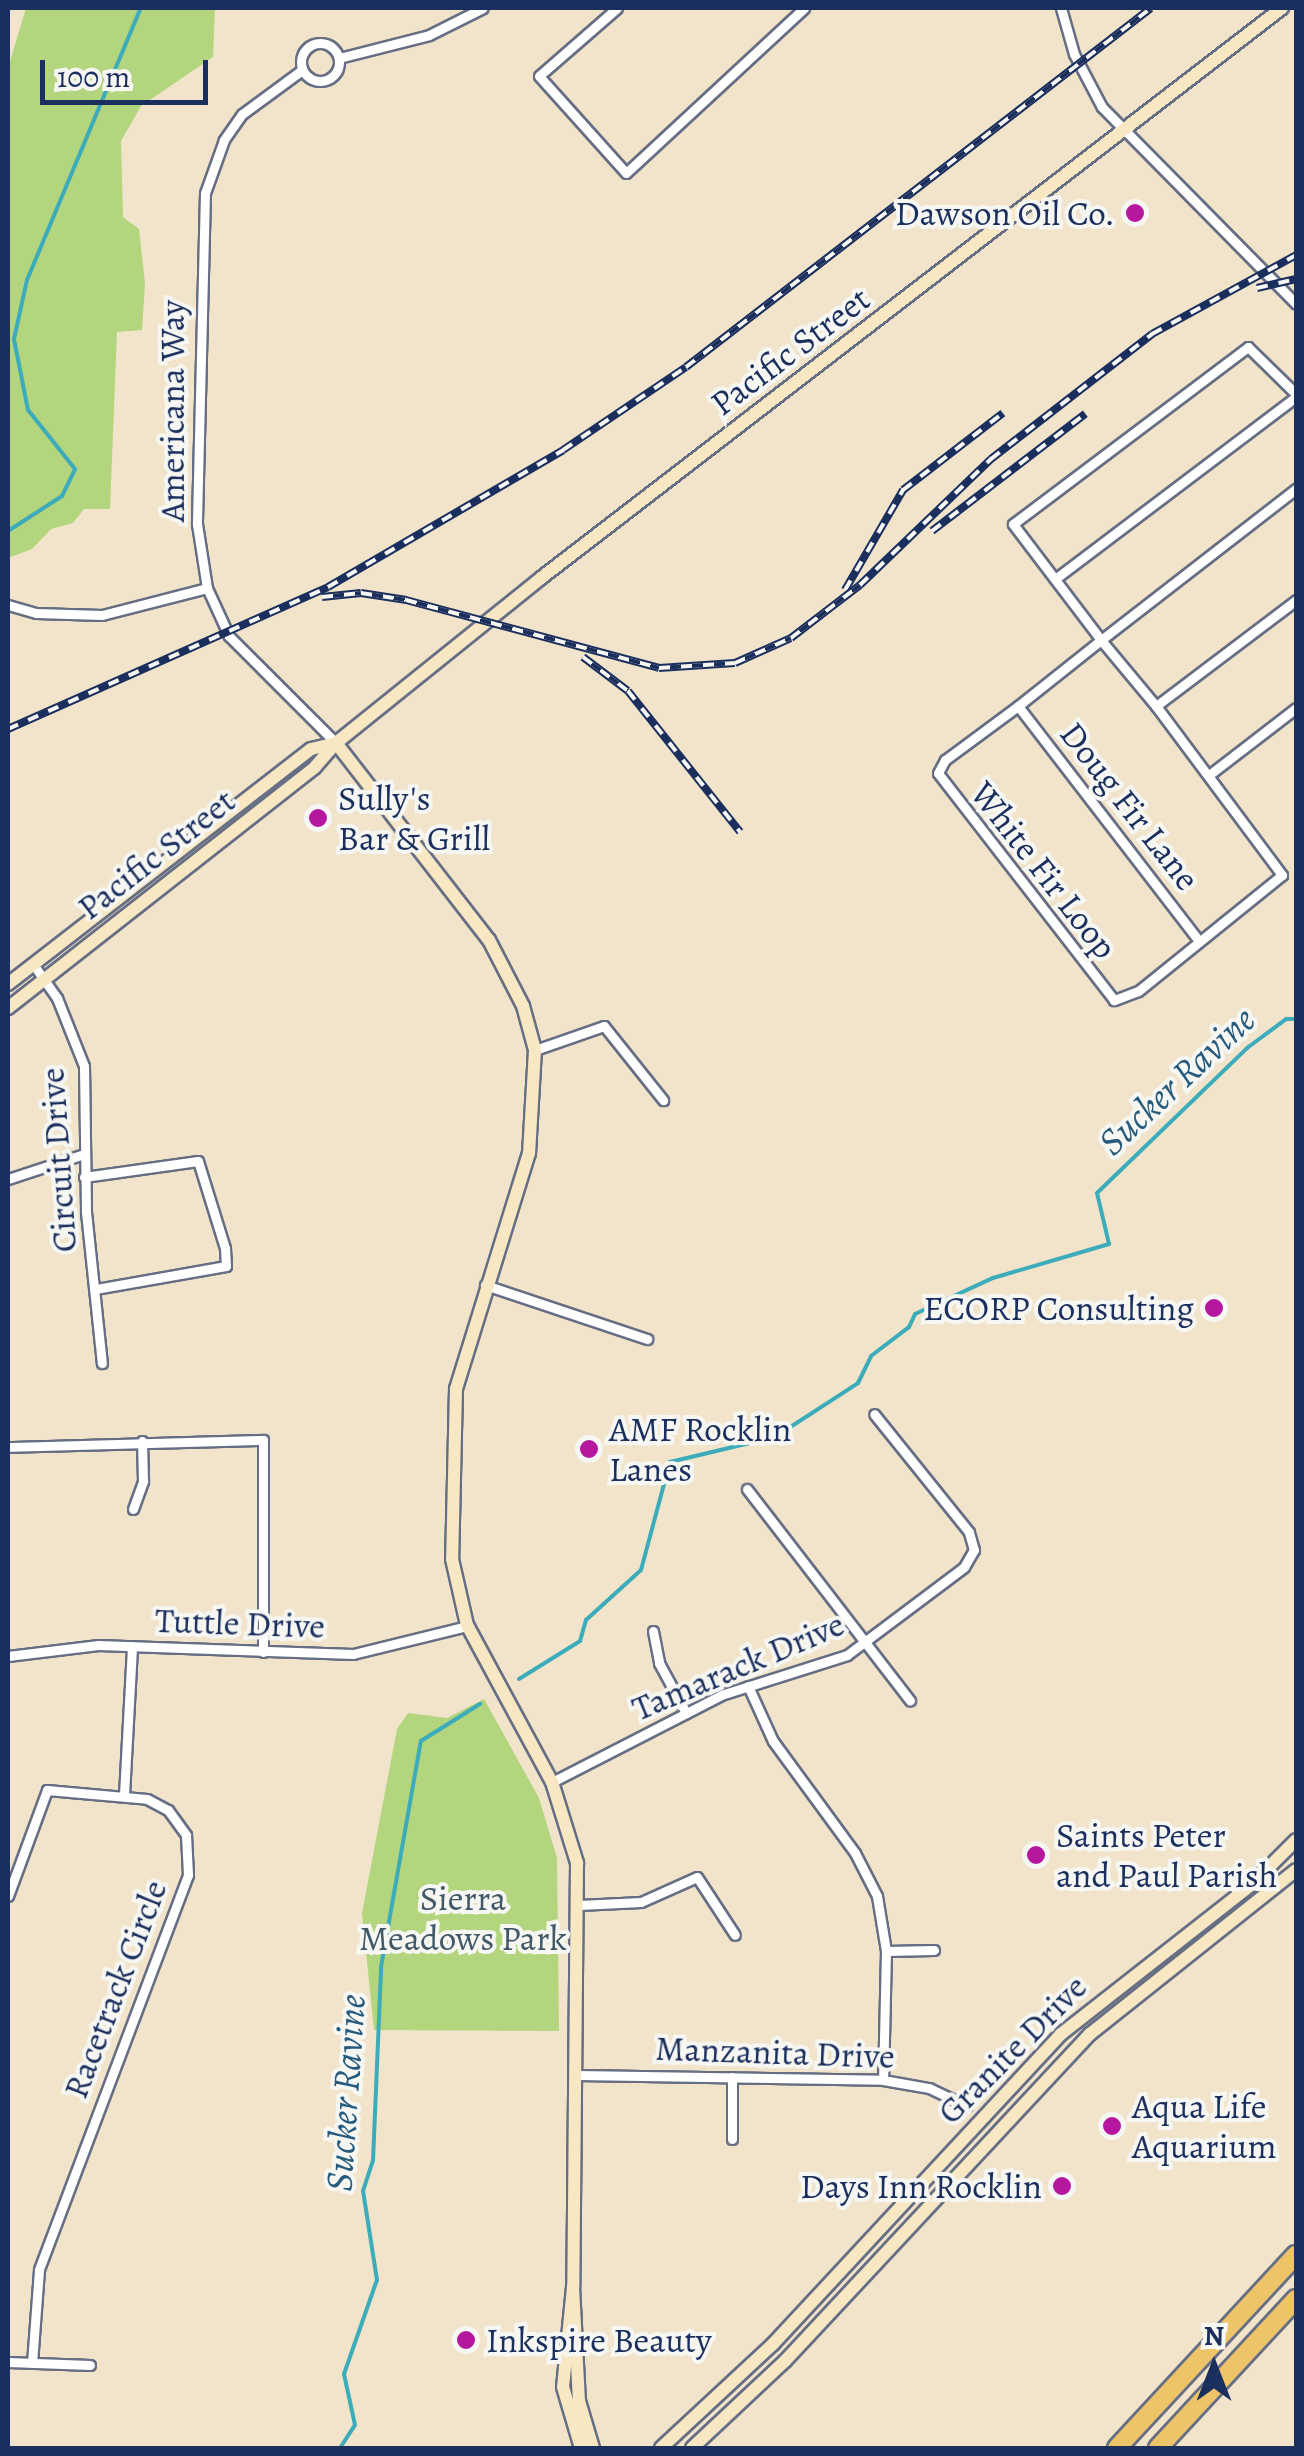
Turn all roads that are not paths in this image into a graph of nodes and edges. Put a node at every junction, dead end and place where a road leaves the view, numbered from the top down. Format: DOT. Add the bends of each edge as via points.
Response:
graph roads {
  1 [pos="483,8"];
  2 [pos="617,8"];
  3 [pos="804,8"];
  4 [pos="1060,8"];
  5 [pos="1282,8"];
  6 [pos="339,58"];
  7 [pos="302,70"];
  8 [pos="1124,132"];
  9 [pos="1296,304"];
  10 [pos="1296,395"];
  11 [pos="1296,489"];
  12 [pos="1055,579"];
  13 [pos="207,588"];
  14 [pos="1296,600"];
  15 [pos="8,605"];
  16 [pos="1102,640"];
  17 [pos="1018,706"];
  18 [pos="1156,706"];
  19 [pos="1296,708"];
  20 [pos="336,743"];
  21 [pos="1208,775"];
  22 [pos="1199,940"];
  23 [pos="33,964"];
  24 [pos="44,980"];
  25 [pos="8,984"];
  26 [pos="8,1008"];
  27 [pos="535,1050"];
  28 [pos="663,1100"];
  29 [pos="84,1154"];
  30 [pos="84,1177"];
  31 [pos="8,1179"];
  32 [pos="485,1285"];
  33 [pos="96,1289"];
  34 [pos="647,1339"];
  35 [pos="102,1363"];
  36 [pos="874,1414"];
  37 [pos="142,1441"];
  38 [pos="8,1447"];
  39 [pos="747,1488"];
  40 [pos="133,1508"];
  41 [pos="467,1626"];
  42 [pos="653,1631"];
  43 [pos="867,1642"];
  44 [pos="132,1646"];
  45 [pos="264,1652"];
  46 [pos="8,1656"];
  47 [pos="748,1686"];
  48 [pos="910,1701"];
  49 [pos="686,1713"];
  50 [pos="552,1782"];
  51 [pos="124,1795"];
  52 [pos="1296,1840"];
  53 [pos="1296,1870"];
  54 [pos="8,1896"];
  55 [pos="578,1906"];
  56 [pos="735,1935"];
  57 [pos="934,1950"];
  58 [pos="886,1951"];
  59 [pos="577,2075"];
  60 [pos="732,2077"];
  61 [pos="883,2080"];
  62 [pos="968,2106"];
  63 [pos="732,2139"];
  64 [pos="1296,2255"];
  65 [pos="572,2288"];
  66 [pos="1296,2299"];
  67 [pos="578,2356"];
  68 [pos="8,2362"];
  69 [pos="32,2363"];
  70 [pos="90,2365"];
  71 [pos="564,2403"];
  72 [pos="581,2448"];
  73 [pos="594,2448"];
  74 [pos="661,2448"];
  75 [pos="692,2448"];
  76 [pos="1117,2448"];
  77 [pos="1158,2448"];
  1 -- 6 [label="street" via="429,35"];
  2 -- 3 [label="street" via="539,76 626,172 638,168"];
  4 -- 8 [label="street" via="1088,84"];
  5 -- 8 [label="street, Pacific Street"];
  6 -- 7 [label="street" via="337,71 324,82"];
  6 -- 7 [label="street" via="330,46 315,44 303,53"];
  7 -- 13 [label="street, Americana Way" via="242,114 205,193 197,524"];
  8 -- 9 [label="street"];
  8 -- 20 [label="street, Pacific Street"];
  10 -- 12 [label="street"];
  10 -- 12 [label="street" via="1248,347 1184,392 1014,524"];
  11 -- 16 [label="street"];
  12 -- 16 [label="street"];
  13 -- 15 [label="street" via="102,614"];
  13 -- 20 [label="street, Americana Way" via="238,650"];
  14 -- 18 [label="street"];
  16 -- 17 [label="street, White Fir Loop"];
  16 -- 18 [label="street, White Fir Loop"];
  17 -- 22 [label="street, Doug Fir Lane"];
  17 -- 22 [label="street, White Fir Loop" via="944,760 942,784 1114,1000 1138,991"];
  18 -- 21 [label="street, White Fir Loop"];
  19 -- 21 [label="street"];
  20 -- 23 [label="street, Pacific Street" via="310,750"];
  20 -- 24 [label="street, Pacific Street" via="326,758"];
  20 -- 27 [label="street" via="489,940"];
  21 -- 22 [label="street, White Fir Loop" via="1282,875"];
  23 -- 24 [label="street, Circuit Drive"];
  23 -- 25 [label="street, Pacific Street"];
  24 -- 26 [label="street, Pacific Street"];
  24 -- 29 [label="street, Circuit Drive" via="84,1066"];
  27 -- 28 [label="street" via="604,1026"];
  27 -- 32 [label="street" via="529,1153"];
  29 -- 30 [label="street, Circuit Drive"];
  29 -- 31 [label="street"];
  30 -- 33 [label="street, Circuit Drive"];
  30 -- 33 [label="street" via="198,1162 225,1248 226,1266"];
  32 -- 34 [label="street"];
  32 -- 41 [label="street" via="452,1429 452,1559"];
  33 -- 35 [label="street, Circuit Drive"];
  36 -- 43 [label="street, Tamarack Drive" via="974,1543 964,1567"];
  37 -- 38 [label="street"];
  37 -- 40 [label="street" via="143,1481"];
  37 -- 45 [label="street" via="251,1436 266,1446"];
  39 -- 43 [label="street"];
  41 -- 45 [label="street, Tuttle Drive" via="354,1654"];
  41 -- 50 [label="street"];
  42 -- 49 [label="street" via="659,1664"];
  43 -- 47 [label="street, Tamarack Drive" via="822,1666"];
  43 -- 48 [label="street"];
  44 -- 45 [label="street, Tuttle Drive"];
  44 -- 46 [label="street, Tuttle Drive"];
  44 -- 51 [label="street"];
  47 -- 49 [label="street, Tamarack Drive"];
  47 -- 58 [label="street" via="773,1741 868,1874"];
  49 -- 50 [label="street, Tamarack Drive"];
  50 -- 55 [label="street" via="573,1846"];
  51 -- 54 [label="street, Racetrack Circle" via="56,1789 41,1794"];
  51 -- 69 [label="street, Racetrack Circle" via="154,1802 174,1816 186,1835 190,1867 45,2252 34,2302"];
  52 -- 74 [label="street, Granite Drive" via="1252,1884 1069,2026 773,2344"];
  53 -- 75 [label="street, Granite Drive" via="1090,2034 797,2348"];
  55 -- 56 [label="street" via="641,1902 697,1876"];
  55 -- 59 [label="street"];
  57 -- 58 [label="street"];
  58 -- 61 [label="street"];
  59 -- 60 [label="street, Manzanita Drive"];
  59 -- 65 [label="street"];
  60 -- 61 [label="street, Manzanita Drive"];
  60 -- 63 [label="street"];
  61 -- 62 [label="street, Manzanita Drive" via="929,2088"];
  64 -- 76 [label="highway"];
  65 -- 67 [label="street"];
  65 -- 71 [label="street"];
  66 -- 77 [label="highway"];
  67 -- 71 [label="street"];
  67 -- 73 [label="street" via="581,2413"];
  68 -- 69 [label="street"];
  69 -- 70 [label="street"];
  71 -- 72 [label="street"];
}
